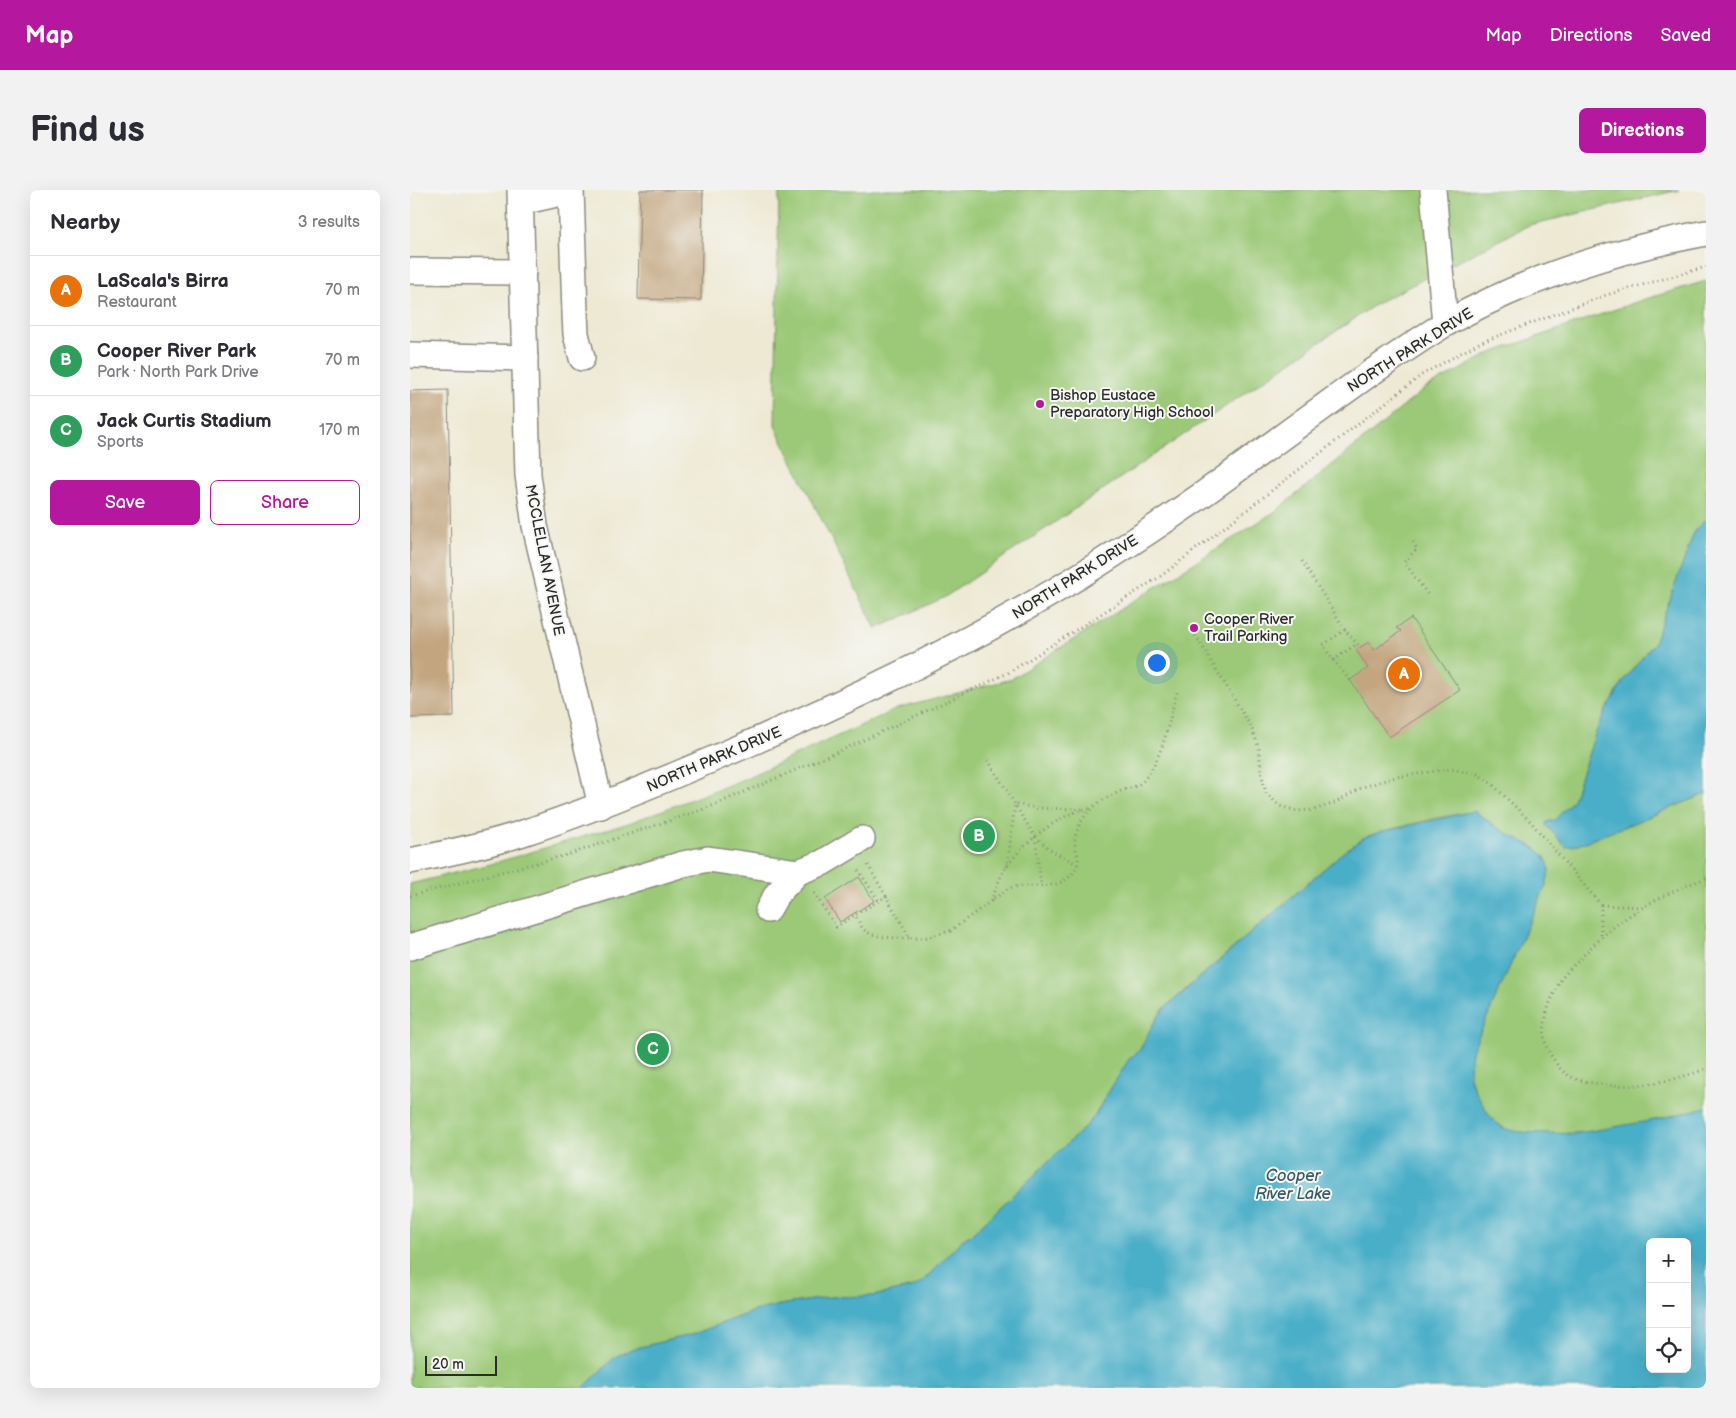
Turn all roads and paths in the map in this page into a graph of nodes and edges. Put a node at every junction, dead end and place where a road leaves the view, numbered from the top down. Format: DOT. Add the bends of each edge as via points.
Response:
graph roads {
  1 [pos="570,190"];
  2 [pos="1433,190"];
  3 [pos="520,196"];
  4 [pos="1706,234"];
  5 [pos="1706,267"];
  6 [pos="410,271"];
  7 [pos="523,272"];
  8 [pos="1445,324"];
  9 [pos="410,355"];
  10 [pos="525,358"];
  11 [pos="582,358"];
  12 [pos="1423,374"];
  13 [pos="1413,542"];
  14 [pos="1302,561"];
  15 [pos="1429,596"];
  16 [pos="1345,630"];
  17 [pos="1193,631"];
  18 [pos="1357,644"];
  19 [pos="1360,647"];
  20 [pos="1333,660"];
  21 [pos="1350,680"];
  22 [pos="1178,689"];
  23 [pos="988,760"];
  24 [pos="1015,804"];
  25 [pos="601,806"];
  26 [pos="1085,809"];
  27 [pos="1091,809"];
  28 [pos="1035,837"];
  29 [pos="862,839"];
  30 [pos="410,861"];
  31 [pos="1077,864"];
  32 [pos="1006,867"];
  33 [pos="857,869"];
  34 [pos="798,872"];
  35 [pos="850,873"];
  36 [pos="1706,878"];
  37 [pos="1041,885"];
  38 [pos="820,890"];
  39 [pos="887,896"];
  40 [pos="879,901"];
  41 [pos="991,901"];
  42 [pos="1601,905"];
  43 [pos="1641,907"];
  44 [pos="768,910"];
  45 [pos="855,915"];
  46 [pos="1601,937"];
  47 [pos="910,938"];
  48 [pos="410,946"];
  49 [pos="1706,1069"];
  1 -- 3 [label="street"];
  1 -- 11 [label="street" via="574,313"];
  2 -- 8 [label="street"];
  3 -- 7 [label="street, MCCLELLAN AVENUE"];
  4 -- 8 [label="street, NORTH PARK DRIVE" via="1640,247 1570,267"];
  5 -- 12 [label="path" via="1602,296 1479,342"];
  6 -- 7 [label="street"];
  7 -- 10 [label="street, MCCLELLAN AVENUE"];
  8 -- 25 [label="street, NORTH PARK DRIVE" via="1313,413 1166,520 1017,613 862,694"];
  9 -- 10 [label="street"];
  10 -- 25 [label="street, MCCLELLAN AVENUE" via="528,475 536,526"];
  13 -- 15 [label="path" via="1417,549 1404,562"];
  14 -- 16 [label="path"];
  16 -- 18 [label="path"];
  16 -- 20 [label="path" via="1323,645"];
  17 -- 42 [label="path" via="1251,727 1259,748 1266,793 1280,806 1297,811 1314,810 1388,779 1450,769 1476,774 1492,784 1529,820"];
  18 -- 19 [label="path"];
  18 -- 20 [label="path"];
  20 -- 21 [label="path"];
  22 -- 27 [label="path" via="1159,755 1143,781"];
  23 -- 24 [label="path"];
  24 -- 26 [label="path"];
  24 -- 28 [label="path"];
  24 -- 32 [label="path"];
  25 -- 30 [label="street, NORTH PARK DRIVE" via="519,834"];
  26 -- 27 [label="path"];
  26 -- 28 [label="path" via="1067,816"];
  27 -- 31 [label="path" via="1078,828 1074,843 1079,860"];
  28 -- 31 [label="path" via="1052,851"];
  28 -- 32 [label="path"];
  28 -- 37 [label="path"];
  29 -- 34 [label="street" via="822,863"];
  31 -- 37 [label="path" via="1065,880"];
  32 -- 41 [label="path"];
  33 -- 35 [label="path"];
  33 -- 39 [label="path" via="866,861"];
  33 -- 40 [label="path"];
  34 -- 44 [label="street" via="777,894"];
  34 -- 48 [label="street" via="708,859"];
  36 -- 43 [label="path"];
  37 -- 41 [label="path" via="1009,888"];
  38 -- 45 [label="path" via="813,894 836,927"];
  39 -- 40 [label="path"];
  39 -- 47 [label="path"];
  40 -- 45 [label="path"];
  41 -- 47 [label="path" via="950,931"];
  42 -- 43 [label="path"];
  42 -- 46 [label="path"];
  43 -- 46 [label="path"];
  45 -- 47 [label="path" via="868,932"];
  46 -- 49 [label="path" via="1563,977 1552,997 1546,1019 1545,1042 1554,1061 1569,1076 1584,1082 1614,1086 1657,1084"];
}
